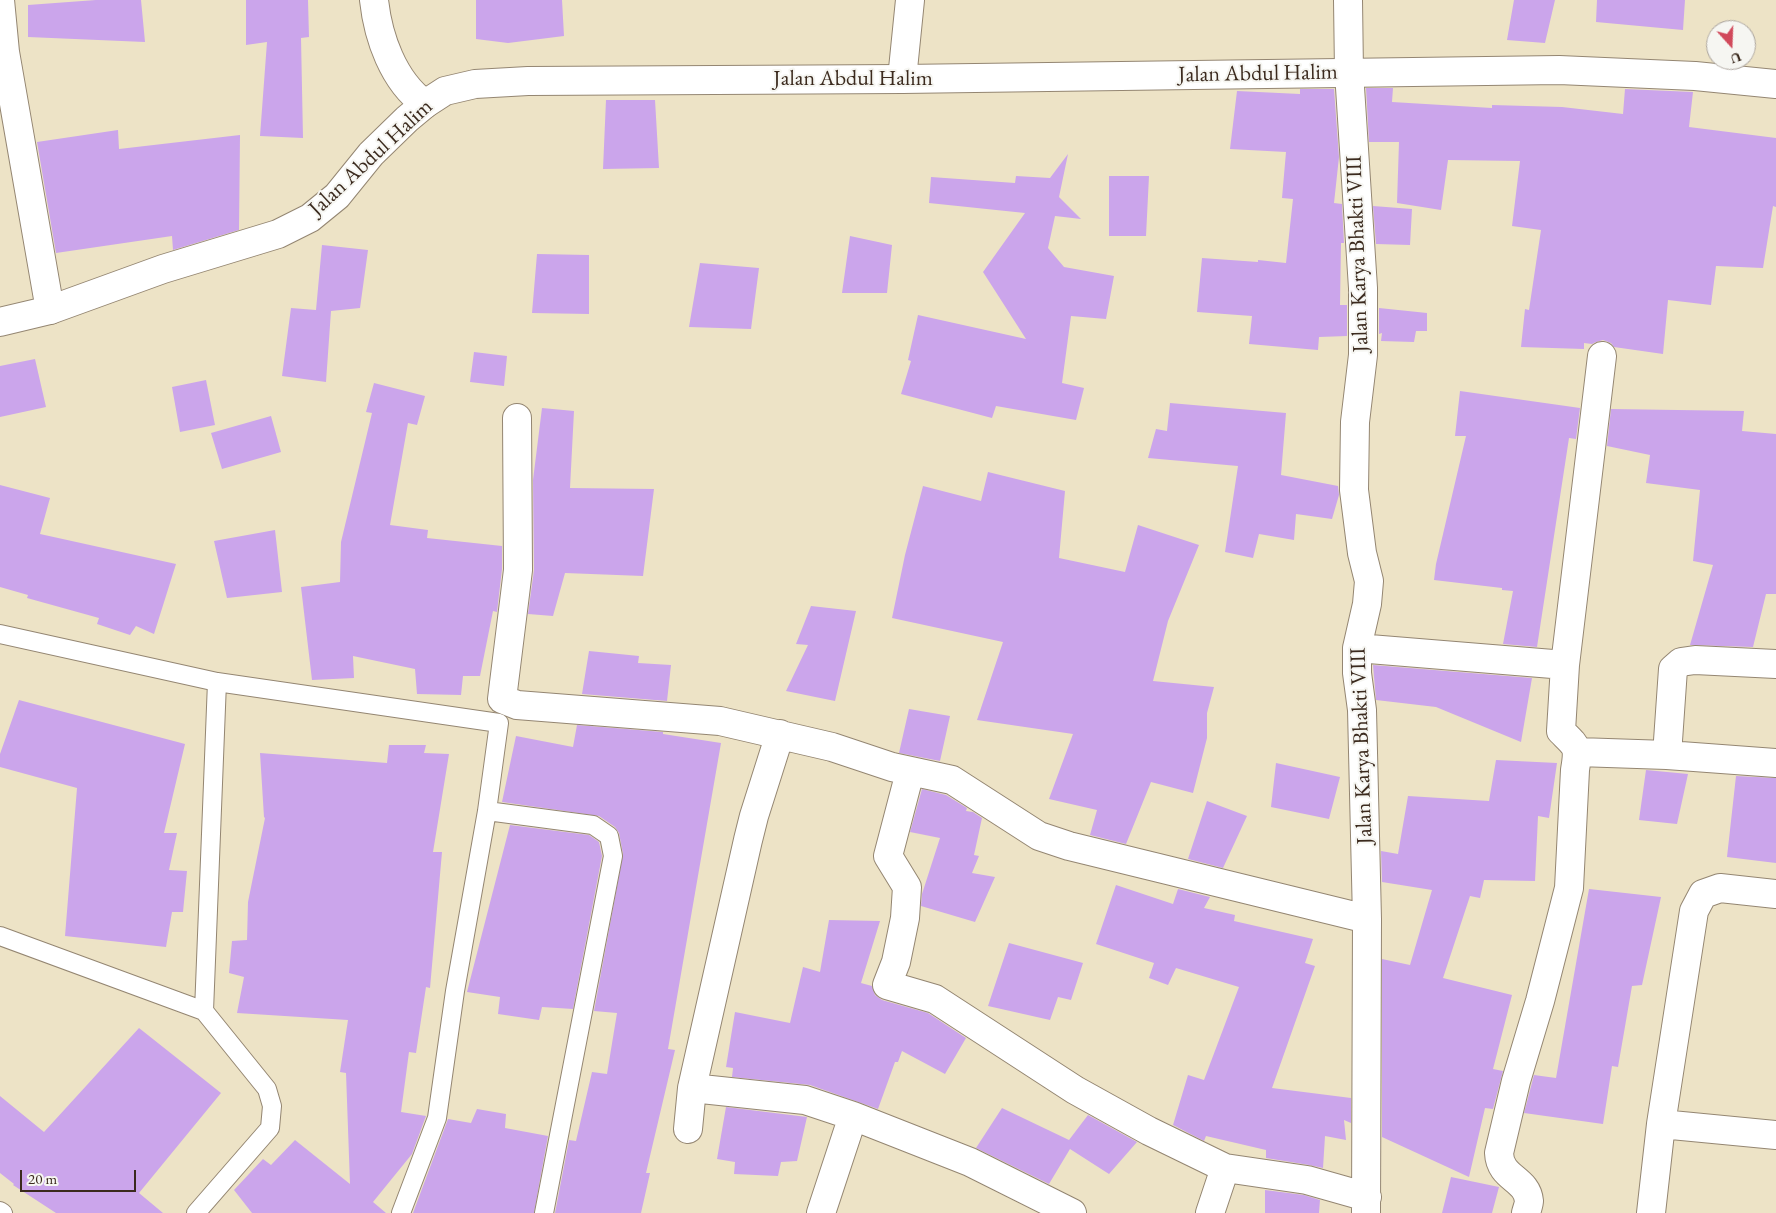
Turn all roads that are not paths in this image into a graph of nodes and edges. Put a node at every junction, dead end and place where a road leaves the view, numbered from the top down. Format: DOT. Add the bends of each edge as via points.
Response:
graph roads {
  1 [pos="0,0"];
  2 [pos="374,0"];
  3 [pos="910,0"];
  4 [pos="1348,0"];
  5 [pos="1349,72"];
  6 [pos="902,79"];
  7 [pos="1776,84"];
  8 [pos="425,104"];
  9 [pos="50,310"];
  10 [pos="0,322"];
  11 [pos="1602,356"];
  12 [pos="517,418"];
  13 [pos="0,634"];
  14 [pos="1357,648"];
  15 [pos="1776,664"];
  16 [pos="1565,665"];
  17 [pos="217,682"];
  18 [pos="780,734"];
  19 [pos="1578,752"];
  20 [pos="1667,755"];
  21 [pos="1776,763"];
  22 [pos="910,772"];
  23 [pos="487,811"];
  24 [pos="1776,894"];
  25 [pos="1367,919"];
  26 [pos="0,936"];
  27 [pos="204,1010"];
  28 [pos="692,1088"];
  29 [pos="853,1116"];
  30 [pos="1661,1124"];
  31 [pos="688,1129"];
  32 [pos="1776,1135"];
  33 [pos="1225,1168"];
  34 [pos="1367,1205"];
  35 [pos="0,1210"];
  36 [pos="3,1213"];
  37 [pos="196,1213"];
  38 [pos="401,1213"];
  39 [pos="544,1213"];
  40 [pos="820,1213"];
  41 [pos="1072,1213"];
  42 [pos="1210,1213"];
  43 [pos="1526,1213"];
  44 [pos="1651,1213"];
  1 -- 9 [label="street" via="5,52"];
  2 -- 8 [label="street" via="376,17 391,62 403,82"];
  3 -- 6 [label="street"];
  4 -- 5 [label="street, Jalan Karya Bhakti VIII"];
  5 -- 6 [label="street, Jalan Abdul Halim"];
  5 -- 7 [label="street, Jalan Abdul Halim" via="1560,70 1695,76"];
  5 -- 14 [label="street, Jalan Karya Bhakti VIII" via="1363,288 1354,490 1368,581"];
  6 -- 8 [label="street, Jalan Abdul Halim" via="528,81 467,86 445,91"];
  8 -- 9 [label="street, Jalan Abdul Halim" via="371,154 337,196 310,218 278,234 163,269"];
  9 -- 10 [label="street, Jalan Abdul Halim"];
  11 -- 16 [label="street"];
  12 -- 18 [label="street" via="518,570 502,699 517,705 720,722"];
  13 -- 17 [label="lane"];
  14 -- 16 [label="street"];
  14 -- 25 [label="street, Jalan Karya Bhakti VIII" via="1362,710"];
  15 -- 20 [label="street" via="1695,660 1676,665"];
  16 -- 19 [label="street" via="1561,731"];
  17 -- 23 [label="lane" via="500,723"];
  17 -- 27 [label="lane"];
  18 -- 22 [label="street"];
  18 -- 28 [label="street" via="754,816"];
  19 -- 20 [label="street"];
  19 -- 43 [label="street" via="1569,888 1499,1153 1499,1164 1525,1192 1529,1201"];
  20 -- 21 [label="street"];
  22 -- 25 [label="street" via="952,780 1040,836 1069,846"];
  22 -- 33 [label="street" via="888,856 907,887 905,918 896,962 886,985 935,999 1075,1090"];
  23 -- 38 [label="lane" via="455,991 437,1118"];
  23 -- 39 [label="lane" via="593,825 609,836 612,856"];
  24 -- 30 [label="street" via="1720,888 1703,894 1694,911"];
  25 -- 34 [label="street, Jalan Karya Bhakti VIII"];
  26 -- 27 [label="lane"];
  27 -- 37 [label="lane" via="267,1089 272,1106 270,1128"];
  28 -- 29 [label="street" via="805,1100"];
  28 -- 31 [label="street"];
  29 -- 40 [label="street"];
  29 -- 41 [label="street" via="970,1162"];
  30 -- 32 [label="street"];
  30 -- 44 [label="street"];
  33 -- 34 [label="street" via="1307,1180"];
  33 -- 42 [label="street"];
  35 -- 36 [label="lane"];
}
